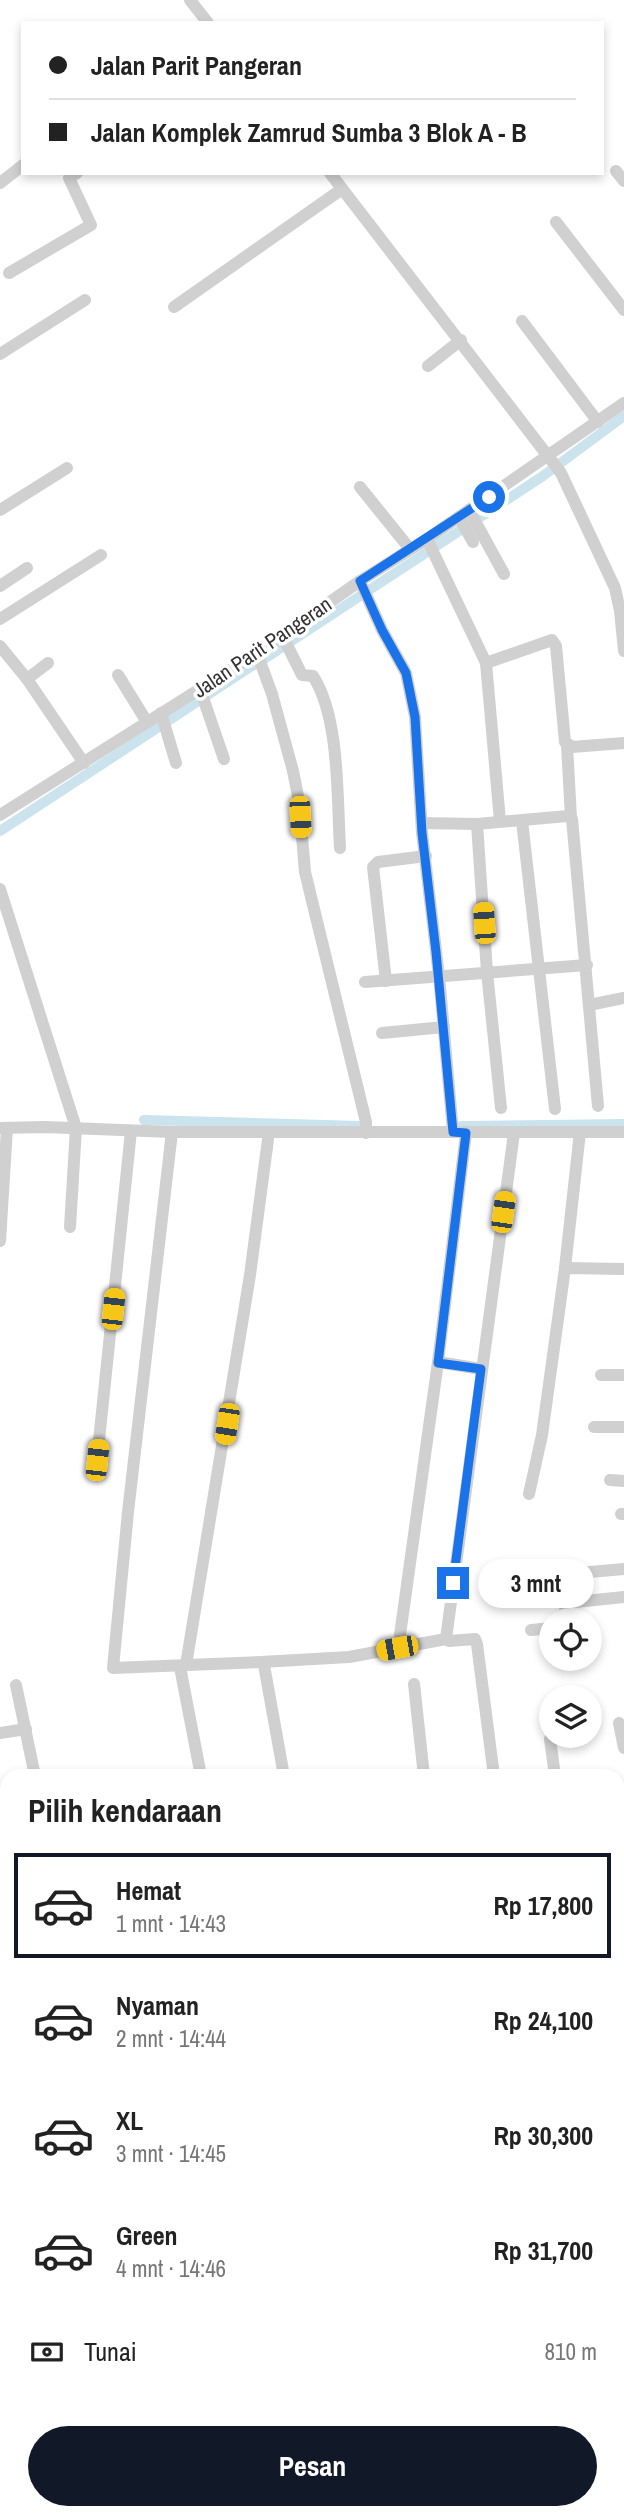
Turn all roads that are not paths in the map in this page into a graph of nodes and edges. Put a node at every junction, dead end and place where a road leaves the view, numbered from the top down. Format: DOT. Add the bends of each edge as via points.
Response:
graph roads {
  1 [pos="190,0"];
  2 [pos="206,21"];
  3 [pos="21,167"];
  4 [pos="74,175"];
  5 [pos="332,175"];
  6 [pos="0,183"];
  7 [pos="342,189"];
  8 [pos="556,222"];
  9 [pos="9,273"];
  10 [pos="85,300"];
  11 [pos="174,307"];
  12 [pos="624,310"];
  13 [pos="522,321"];
  14 [pos="461,340"];
  15 [pos="0,354"];
  16 [pos="428,366"];
  17 [pos="624,403"];
  18 [pos="598,422"];
  19 [pos="550,458"];
  20 [pos="66,468"];
  21 [pos="360,487"];
  22 [pos="0,510"];
  23 [pos="468,523"];
  24 [pos="428,541"];
  25 [pos="410,549"];
  26 [pos="101,555"];
  27 [pos="27,568"];
  28 [pos="504,574"];
  29 [pos="0,586"];
  30 [pos="363,590"];
  31 [pos="622,611"];
  32 [pos="0,619"];
  33 [pos="282,635"];
  34 [pos="0,646"];
  35 [pos="624,651"];
  36 [pos="257,653"];
  37 [pos="48,663"];
  38 [pos="486,663"];
  39 [pos="118,675"];
  40 [pos="27,679"];
  41 [pos="200,689"];
  42 [pos="164,721"];
  43 [pos="147,722"];
  44 [pos="624,743"];
  45 [pos="567,745"];
  46 [pos="225,759"];
  47 [pos="84,763"];
  48 [pos="176,763"];
  49 [pos="0,814"];
  50 [pos="571,818"];
  51 [pos="500,821"];
  52 [pos="522,821"];
  53 [pos="422,823"];
  54 [pos="477,824"];
  55 [pos="340,848"];
  56 [pos="426,856"];
  57 [pos="0,889"];
  58 [pos="587,965"];
  59 [pos="537,968"];
  60 [pos="487,972"];
  61 [pos="439,976"];
  62 [pos="386,981"];
  63 [pos="365,982"];
  64 [pos="624,998"];
  65 [pos="589,1005"];
  66 [pos="444,1027"];
  67 [pos="382,1033"];
  68 [pos="598,1106"];
  69 [pos="501,1108"];
  70 [pos="555,1109"];
  71 [pos="4,1128"];
  72 [pos="76,1128"];
  73 [pos="131,1131"];
  74 [pos="172,1132"];
  75 [pos="268,1132"];
  76 [pos="580,1132"];
  77 [pos="624,1132"];
  78 [pos="366,1133"];
  79 [pos="459,1133"];
  80 [pos="514,1133"];
  81 [pos="69,1227"];
  82 [pos="0,1241"];
  83 [pos="565,1268"];
  84 [pos="624,1269"];
  85 [pos="438,1363"];
  86 [pos="481,1369"];
  87 [pos="624,1375"];
  88 [pos="601,1376"];
  89 [pos="594,1427"];
  90 [pos="624,1427"];
  91 [pos="97,1460"];
  92 [pos="610,1480"];
  93 [pos="624,1480"];
  94 [pos="529,1494"];
  95 [pos="624,1569"];
  96 [pos="567,1574"];
  97 [pos="624,1597"];
  98 [pos="565,1608"];
  99 [pos="539,1629"];
  100 [pos="531,1630"];
  101 [pos="400,1635"];
  102 [pos="446,1639"];
  103 [pos="261,1662"];
  104 [pos="183,1666"];
  105 [pos="414,1684"];
  106 [pos="16,1685"];
  107 [pos="619,1723"];
  108 [pos="26,1729"];
  109 [pos="0,1733"];
  110 [pos="551,1748"];
  111 [pos="624,1748"];
  112 [pos="34,1769"];
  113 [pos="200,1769"];
  114 [pos="283,1769"];
  115 [pos="423,1769"];
  116 [pos="493,1769"];
  117 [pos="554,1769"];
  1 -- 2 [label="street"];
  3 -- 6 [label="street"];
  4 -- 9 [label="street" via="69,178 92,225"];
  5 -- 7 [label="street"];
  7 -- 11 [label="street"];
  7 -- 14 [label="street"];
  8 -- 12 [label="street"];
  10 -- 15 [label="street"];
  13 -- 18 [label="street"];
  14 -- 16 [label="street"];
  14 -- 19 [label="street"];
  17 -- 18 [label="street, Jalan Parit Pangeran"];
  18 -- 19 [label="street, Jalan Parit Pangeran"];
  19 -- 23 [label="street, Jalan Parit Pangeran"];
  19 -- 31 [label="street" via="609,573"];
  20 -- 22 [label="street"];
  21 -- 25 [label="street"];
  23 -- 24 [label="street, Jalan Parit Pangeran"];
  23 -- 28 [label="street"];
  24 -- 25 [label="street, Jalan Parit Pangeran"];
  24 -- 38 [label="street"];
  25 -- 30 [label="street, Jalan Parit Pangeran"];
  26 -- 32 [label="street"];
  27 -- 29 [label="street"];
  30 -- 33 [label="street, Jalan Parit Pangeran"];
  30 -- 53 [label="street" via="406,673 415,717"];
  31 -- 35 [label="street"];
  33 -- 36 [label="street, Jalan Parit Pangeran"];
  33 -- 55 [label="street" via="302,676 313,676 320,688 331,729"];
  34 -- 40 [label="street"];
  36 -- 41 [label="street, Jalan Parit Pangeran"];
  36 -- 78 [label="street" via="293,771 305,872"];
  37 -- 40 [label="street"];
  38 -- 45 [label="street" via="555,642"];
  38 -- 51 [label="street"];
  39 -- 43 [label="street"];
  40 -- 47 [label="street"];
  41 -- 42 [label="street, Jalan Parit Pangeran"];
  41 -- 46 [label="street"];
  42 -- 43 [label="street, Jalan Parit Pangeran"];
  42 -- 48 [label="street"];
  43 -- 47 [label="street, Jalan Parit Pangeran"];
  44 -- 45 [label="street"];
  45 -- 50 [label="street"];
  47 -- 49 [label="street, Jalan Parit Pangeran"];
  50 -- 52 [label="street"];
  50 -- 58 [label="street"];
  51 -- 52 [label="street"];
  51 -- 54 [label="street"];
  52 -- 59 [label="street"];
  53 -- 54 [label="street"];
  53 -- 56 [label="street"];
  54 -- 60 [label="street"];
  56 -- 61 [label="street"];
  56 -- 62 [label="street" via="378,862 373,867"];
  57 -- 72 [label="street"];
  58 -- 59 [label="street"];
  58 -- 65 [label="street"];
  59 -- 60 [label="street"];
  59 -- 70 [label="street"];
  60 -- 61 [label="street"];
  60 -- 69 [label="street"];
  61 -- 62 [label="street"];
  61 -- 66 [label="street"];
  62 -- 63 [label="street"];
  64 -- 65 [label="street"];
  65 -- 68 [label="street"];
  66 -- 67 [label="street"];
  66 -- 79 [label="street"];
  71 -- 72 [label="street"];
  71 -- 82 [label="street"];
  72 -- 73 [label="street"];
  72 -- 81 [label="street"];
  73 -- 74 [label="street"];
  73 -- 91 [label="street"];
  74 -- 75 [label="street"];
  74 -- 104 [label="street" via="113,1668"];
  75 -- 78 [label="street"];
  75 -- 104 [label="street" via="246,1302"];
  76 -- 77 [label="street"];
  76 -- 80 [label="street"];
  76 -- 83 [label="street"];
  78 -- 79 [label="street"];
  79 -- 80 [label="street"];
  79 -- 85 [label="street"];
  80 -- 86 [label="street"];
  83 -- 84 [label="street"];
  83 -- 94 [label="street" via="542,1435"];
  85 -- 86 [label="street"];
  85 -- 101 [label="street"];
  86 -- 102 [label="street"];
  87 -- 88 [label="street"];
  89 -- 90 [label="street"];
  92 -- 93 [label="street"];
  95 -- 96 [label="street"];
  97 -- 98 [label="street" via="566,1603"];
  99 -- 100 [label="street"];
  102 -- 103 [label="street" via="349,1657"];
  102 -- 116 [label="street" via="476,1641"];
  103 -- 104 [label="street"];
  103 -- 114 [label="street"];
  104 -- 113 [label="street"];
  105 -- 115 [label="street"];
  106 -- 108 [label="street"];
  107 -- 111 [label="street"];
  108 -- 109 [label="street"];
  108 -- 112 [label="street"];
  110 -- 117 [label="street"];
}
